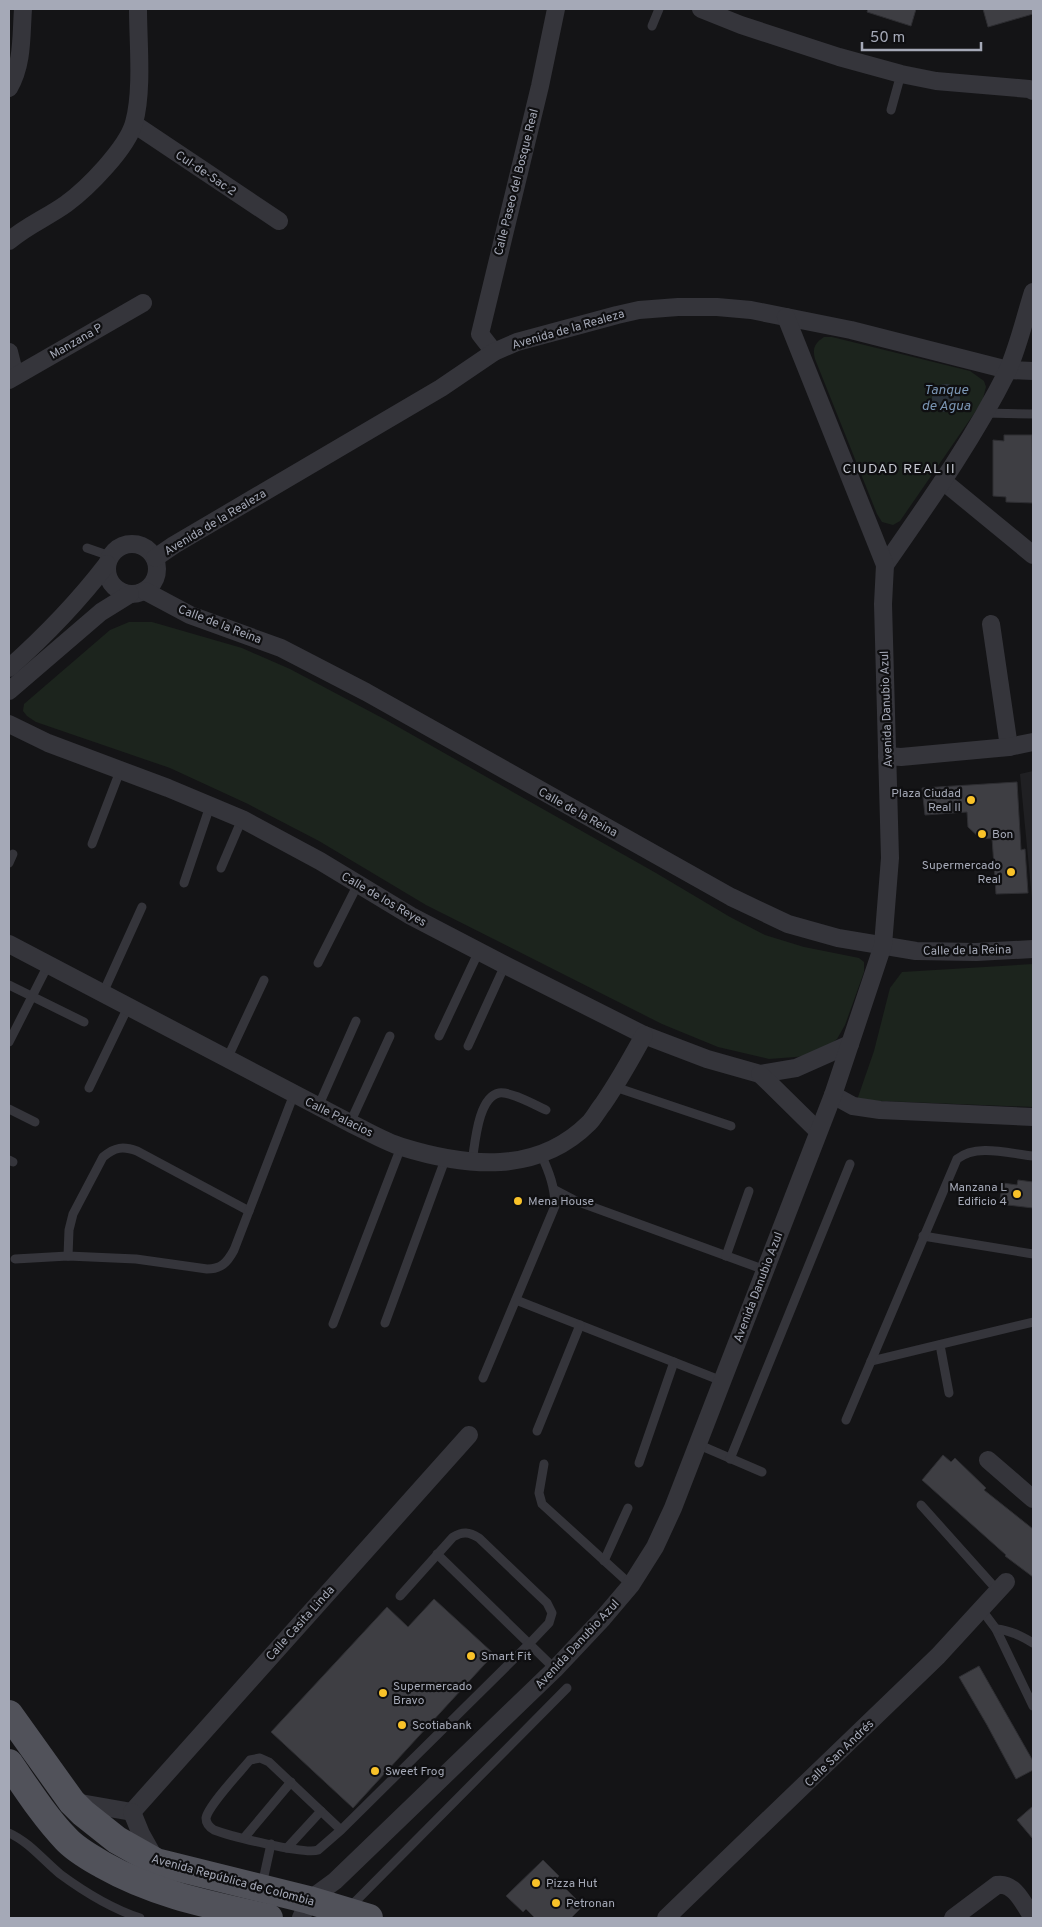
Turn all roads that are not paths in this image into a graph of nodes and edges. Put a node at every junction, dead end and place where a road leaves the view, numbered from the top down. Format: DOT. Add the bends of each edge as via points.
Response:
graph roads {
  1 [pos="23,9"];
  2 [pos="138,9"];
  3 [pos="556,9"];
  4 [pos="659,9"];
  5 [pos="701,9"];
  6 [pos="652,26"];
  7 [pos="14,59"];
  8 [pos="901,74"];
  9 [pos="9,88"];
  10 [pos="1032,89"];
  11 [pos="891,110"];
  12 [pos="134,124"];
  13 [pos="278,221"];
  14 [pos="9,241"];
  15 [pos="1033,292"];
  16 [pos="143,303"];
  17 [pos="786,317"];
  18 [pos="9,352"];
  19 [pos="494,352"];
  20 [pos="1008,370"];
  21 [pos="1033,371"];
  22 [pos="12,378"];
  23 [pos="985,412"];
  24 [pos="1033,414"];
  25 [pos="943,481"];
  26 [pos="87,548"];
  27 [pos="1033,556"];
  28 [pos="156,558"];
  29 [pos="108,560"];
  30 [pos="885,565"];
  31 [pos="138,593"];
  32 [pos="991,624"];
  33 [pos="9,668"];
  34 [pos="9,691"];
  35 [pos="9,724"];
  36 [pos="1033,742"];
  37 [pos="1008,747"];
  38 [pos="888,756"];
  39 [pos="120,771"];
  40 [pos="210,806"];
  41 [pos="242,819"];
  42 [pos="92,844"];
  43 [pos="14,854"];
  44 [pos="9,863"];
  45 [pos="221,868"];
  46 [pos="184,883"];
  47 [pos="358,884"];
  48 [pos="142,907"];
  49 [pos="9,944"];
  50 [pos="882,945"];
  51 [pos="1033,948"];
  52 [pos="479,951"];
  53 [pos="318,963"];
  54 [pos="48,965"];
  55 [pos="505,965"];
  56 [pos="264,980"];
  57 [pos="9,985"];
  58 [pos="103,993"];
  59 [pos="32,997"];
  60 [pos="128,1007"];
  61 [pos="356,1021"];
  62 [pos="84,1022"];
  63 [pos="644,1035"];
  64 [pos="390,1036"];
  65 [pos="439,1036"];
  66 [pos="9,1042"];
  67 [pos="850,1044"];
  68 [pos="468,1046"];
  69 [pos="227,1059"];
  70 [pos="760,1074"];
  71 [pos="615,1087"];
  72 [pos="89,1088"];
  73 [pos="294,1094"];
  74 [pos="833,1094"];
  75 [pos="318,1107"];
  76 [pos="9,1109"];
  77 [pos="546,1110"];
  78 [pos="1033,1117"];
  79 [pos="35,1122"];
  80 [pos="350,1123"];
  81 [pos="731,1126"];
  82 [pos="818,1131"];
  83 [pos="401,1147"];
  84 [pos="541,1154"];
  85 [pos="1033,1156"];
  86 [pos="446,1157"];
  87 [pos="472,1162"];
  88 [pos="850,1164"];
  89 [pos="555,1190"];
  90 [pos="749,1191"];
  91 [pos="249,1211"];
  92 [pos="923,1236"];
  93 [pos="1033,1254"];
  94 [pos="68,1256"];
  95 [pos="726,1256"];
  96 [pos="15,1259"];
  97 [pos="765,1270"];
  98 [pos="516,1300"];
  99 [pos="1033,1322"];
  100 [pos="384,1323"];
  101 [pos="333,1324"];
  102 [pos="580,1325"];
  103 [pos="940,1345"];
  104 [pos="871,1361"];
  105 [pos="674,1362"];
  106 [pos="483,1378"];
  107 [pos="722,1381"];
  108 [pos="949,1393"];
  109 [pos="846,1420"];
  110 [pos="537,1431"];
  111 [pos="469,1435"];
  112 [pos="697,1444"];
  113 [pos="730,1459"];
  114 [pos="988,1460"];
  115 [pos="639,1463"];
  116 [pos="544,1464"];
  117 [pos="762,1472"];
  118 [pos="1033,1499"];
  119 [pos="921,1505"];
  120 [pos="628,1508"];
  121 [pos="437,1554"];
  122 [pos="604,1561"];
  123 [pos="631,1585"];
  124 [pos="1002,1586"];
  125 [pos="400,1596"];
  126 [pos="982,1609"];
  127 [pos="996,1629"];
  128 [pos="1033,1643"];
  129 [pos="529,1644"];
  130 [pos="555,1669"];
  131 [pos="567,1688"];
  132 [pos="1033,1706"];
  133 [pos="9,1714"];
  134 [pos="9,1763"];
  135 [pos="290,1782"];
  136 [pos="72,1802"];
  137 [pos="321,1811"];
  138 [pos="132,1812"];
  139 [pos="341,1830"];
  140 [pos="9,1833"];
  141 [pos="244,1838"];
  142 [pos="272,1844"];
  143 [pos="287,1848"];
  144 [pos="156,1862"];
  145 [pos="261,1889"];
  146 [pos="331,1908"];
  147 [pos="140,1918"];
  148 [pos="269,1918"];
  149 [pos="666,1918"];
  150 [pos="953,1918"];
  151 [pos="1033,1918"];
  1 -- 7 [label="street"];
  2 -- 12 [label="street" via="138,98"];
  3 -- 19 [label="street, Calle Paseo del Bosque Real" via="480,334"];
  4 -- 6 [label="lane"];
  5 -- 8 [label="street" via="839,57"];
  7 -- 9 [label="street" via="15,78"];
  8 -- 10 [label="street" via="936,81"];
  8 -- 11 [label="lane"];
  12 -- 13 [label="street, Cul-de-Sac 2"];
  12 -- 14 [label="street" via="123,144 88,186"];
  15 -- 20 [label="street"];
  16 -- 22 [label="street, Manzana P"];
  17 -- 19 [label="street, Avenida de la Realeza" via="717,307 640,310 517,342"];
  17 -- 20 [label="street, Avenida de la Realeza"];
  17 -- 30 [label="street, Avenida Danubio Azul"];
  18 -- 22 [label="street"];
  19 -- 28 [label="street, Avenida de la Realeza" via="441,388"];
  20 -- 21 [label="street, Avenida de la Realeza"];
  20 -- 23 [label="street"];
  23 -- 24 [label="lane"];
  23 -- 25 [label="street"];
  25 -- 27 [label="street"];
  25 -- 30 [label="street"];
  26 -- 29 [label="lane"];
  28 -- 29 [label="street" via="150,550 133,543 116,549"];
  28 -- 31 [label="street" via="158,573 151,586"];
  29 -- 31 [label="street" via="107,573 115,588"];
  29 -- 33 [label="street" via="79,600"];
  30 -- 38 [label="street, Avenida Danubio Azul" via="883,604"];
  31 -- 34 [label="street" via="101,612"];
  31 -- 50 [label="street, Calle de la Reina" via="281,648 366,692 756,910 788,924 838,938"];
  32 -- 37 [label="street"];
  35 -- 39 [label="street, Calle de los Reyes" via="48,744"];
  36 -- 37 [label="street"];
  37 -- 38 [label="street"];
  38 -- 50 [label="street, Avenida Danubio Azul" via="890,858"];
  39 -- 40 [label="street, Calle de los Reyes"];
  39 -- 42 [label="lane"];
  40 -- 41 [label="street, Calle de los Reyes"];
  40 -- 46 [label="lane"];
  41 -- 45 [label="lane"];
  41 -- 47 [label="street, Calle de los Reyes"];
  43 -- 44 [label="lane"];
  47 -- 52 [label="street, Calle de los Reyes"];
  47 -- 53 [label="lane"];
  48 -- 58 [label="lane"];
  49 -- 54 [label="street, Calle Palacios"];
  50 -- 51 [label="street, Calle de la Reina" via="916,951 976,952"];
  50 -- 67 [label="street, Avenida Danubio Azul"];
  52 -- 55 [label="street, Calle de los Reyes"];
  52 -- 65 [label="lane"];
  54 -- 58 [label="street, Calle Palacios"];
  54 -- 59 [label="lane"];
  55 -- 63 [label="street, Calle de los Reyes"];
  55 -- 68 [label="lane"];
  56 -- 69 [label="lane"];
  57 -- 59 [label="lane"];
  58 -- 60 [label="street, Calle Palacios"];
  59 -- 62 [label="lane"];
  59 -- 66 [label="lane"];
  60 -- 69 [label="street, Calle Palacios"];
  60 -- 72 [label="lane"];
  61 -- 75 [label="lane"];
  63 -- 70 [label="street, Calle de los Reyes" via="707,1060"];
  63 -- 71 [label="street, Calle Palacios"];
  64 -- 80 [label="lane"];
  67 -- 70 [label="street, Calle de los Reyes" via="796,1068"];
  67 -- 74 [label="street, Avenida Danubio Azul"];
  69 -- 73 [label="street, Calle Palacios"];
  70 -- 82 [label="street, Calle de los Reyes"];
  71 -- 81 [label="lane"];
  71 -- 84 [label="street, Calle Palacios" via="590,1122 567,1141"];
  73 -- 75 [label="street, Calle Palacios"];
  73 -- 91 [label="lane"];
  74 -- 78 [label="street" via="853,1106 880,1110"];
  74 -- 82 [label="street, Avenida Danubio Azul"];
  75 -- 80 [label="street, Calle Palacios"];
  76 -- 79 [label="lane"];
  77 -- 87 [label="lane" via="509,1094 490,1097 480,1116"];
  80 -- 83 [label="street, Calle Palacios"];
  82 -- 97 [label="street, Avenida Danubio Azul"];
  83 -- 86 [label="street, Calle Palacios"];
  83 -- 101 [label="lane"];
  84 -- 87 [label="street, Calle Palacios" via="497,1163"];
  84 -- 89 [label="lane"];
  85 -- 92 [label="lane" via="981,1150 957,1159"];
  86 -- 87 [label="street, Calle Palacios"];
  86 -- 100 [label="lane"];
  88 -- 113 [label="lane"];
  89 -- 95 [label="lane" via="576,1201"];
  89 -- 98 [label="lane" via="555,1206"];
  90 -- 95 [label="lane"];
  91 -- 94 [label="lane" via="229,1260 216,1269 136,1259"];
  91 -- 94 [label="lane" via="137,1151 118,1147 103,1157 73,1214"];
  92 -- 93 [label="lane"];
  92 -- 104 [label="lane"];
  94 -- 96 [label="lane"];
  95 -- 97 [label="lane"];
  97 -- 107 [label="street, Avenida Danubio Azul"];
  98 -- 102 [label="lane"];
  98 -- 106 [label="lane"];
  99 -- 103 [label="lane"];
  102 -- 105 [label="lane"];
  102 -- 110 [label="lane"];
  103 -- 104 [label="lane"];
  103 -- 108 [label="lane"];
  104 -- 109 [label="lane"];
  105 -- 107 [label="lane"];
  105 -- 115 [label="lane"];
  107 -- 112 [label="street, Avenida Danubio Azul"];
  111 -- 138 [label="street, Calle Casita Linda"];
  112 -- 113 [label="lane"];
  112 -- 123 [label="street, Avenida Danubio Azul" via="655,1547"];
  113 -- 117 [label="lane"];
  114 -- 118 [label="street"];
  116 -- 122 [label="lane" via="539,1493 542,1504"];
  119 -- 124 [label="lane"];
  120 -- 122 [label="lane"];
  121 -- 125 [label="lane"];
  121 -- 129 [label="lane"];
  121 -- 129 [label="lane" via="459,1533 472,1534 547,1603 552,1613 549,1623"];
  122 -- 123 [label="lane"];
  123 -- 130 [label="street, Avenida Danubio Azul"];
  124 -- 126 [label="street, Calle San Andrés"];
  126 -- 127 [label="lane"];
  126 -- 149 [label="street, Calle San Andrés" via="931,1663"];
  127 -- 128 [label="lane" via="1020,1635"];
  127 -- 132 [label="lane"];
  129 -- 130 [label="lane"];
  129 -- 139 [label="lane"];
  130 -- 146 [label="street, Avenida Danubio Azul"];
  131 -- 146 [label="lane"];
  133 -- 136 [label="main road, Avenida República de Colombia"];
  134 -- 148 [label="main road" via="42,1811 67,1840 92,1859 155,1890"];
  135 -- 137 [label="lane"];
  135 -- 141 [label="lane"];
  135 -- 141 [label="lane" via="265,1759 250,1760 210,1808 206,1821 208,1826"];
  136 -- 138 [label="street"];
  136 -- 144 [label="main road, Avenida República de Colombia" via="117,1840"];
  137 -- 139 [label="lane"];
  137 -- 143 [label="lane"];
  138 -- 144 [label="street"];
  139 -- 143 [label="lane" via="314,1852"];
  140 -- 147 [label="lane" via="60,1874 97,1898"];
  141 -- 142 [label="lane"];
  142 -- 143 [label="lane"];
  142 -- 145 [label="lane"];
  144 -- 145 [label="main road, Avenida República de Colombia"];
  145 -- 146 [label="main road, Avenida República de Colombia"];
  150 -- 151 [label="street" via="997,1885 1004,1884 1011,1887"];
}
